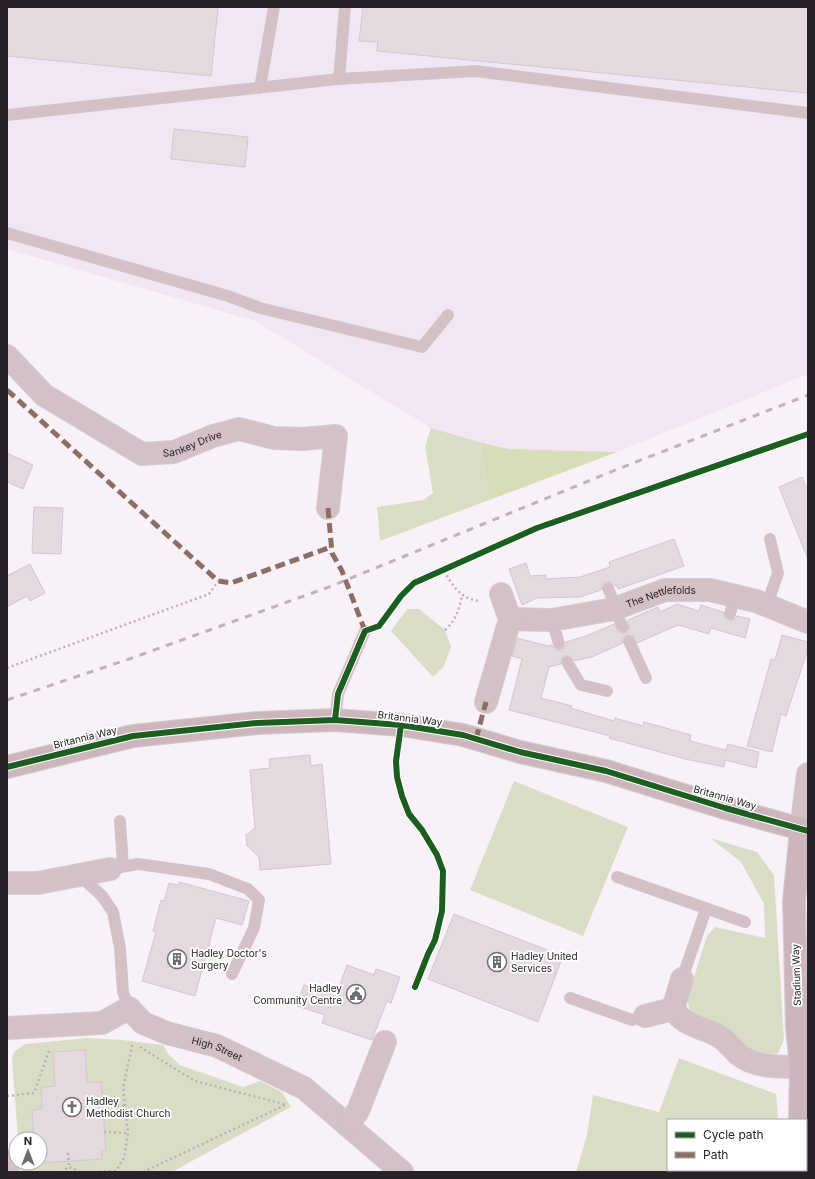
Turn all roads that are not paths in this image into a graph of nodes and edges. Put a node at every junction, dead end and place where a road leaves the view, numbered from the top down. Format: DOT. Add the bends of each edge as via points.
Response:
graph roads {
  1 [pos="274,7"];
  2 [pos="345,7"];
  3 [pos="339,79"];
  4 [pos="260,88"];
  5 [pos="808,113"];
  6 [pos="7,115"];
  7 [pos="7,233"];
  8 [pos="448,315"];
  9 [pos="7,356"];
  10 [pos="328,508"];
  11 [pos="770,539"];
  12 [pos="767,605"];
  13 [pos="552,620"];
  14 [pos="808,622"];
  15 [pos="365,631"];
  16 [pos="629,641"];
  17 [pos="558,644"];
  18 [pos="567,662"];
  19 [pos="646,678"];
  20 [pos="607,691"];
  21 [pos="486,702"];
  22 [pos="335,720"];
  23 [pos="7,767"];
  24 [pos="808,774"];
  25 [pos="120,822"];
  26 [pos="804,831"];
  27 [pos="116,868"];
  28 [pos="79,875"];
  29 [pos="617,877"];
  30 [pos="7,883"];
  31 [pos="706,909"];
  32 [pos="745,922"];
  33 [pos="232,974"];
  34 [pos="682,979"];
  35 [pos="570,998"];
  36 [pos="673,1009"];
  37 [pos="122,1012"];
  38 [pos="645,1016"];
  39 [pos="7,1028"];
  40 [pos="385,1042"];
  41 [pos="801,1067"];
  42 [pos="804,1090"];
  43 [pos="800,1119"];
  44 [pos="347,1125"];
  45 [pos="7,1162"];
  46 [pos="8,1172"];
  47 [pos="402,1172"];
  1 -- 4 [label="lane"];
  2 -- 3 [label="lane"];
  3 -- 4 [label="lane"];
  3 -- 5 [label="lane" via="475,71"];
  4 -- 6 [label="lane"];
  7 -- 8 [label="lane" via="228,296 260,308 422,347"];
  9 -- 10 [label="street, Sankey Drive" via="44,395 142,454 174,452 213,436 239,429 274,438 336,436"];
  11 -- 12 [label="lane" via="778,573"];
  12 -- 13 [label="street, The Nettlefolds" via="733,605 710,590 665,590 615,608"];
  12 -- 14 [label="street, The Nettlefolds"];
  13 -- 17 [label="lane"];
  13 -- 21 [label="street, The Nettlefolds" via="505,604"];
  15 -- 22 [label="lane" via="338,694"];
  16 -- 19 [label="lane"];
  18 -- 20 [label="lane" via="581,685"];
  22 -- 23 [label="street, Britannia Way" via="257,723 133,736"];
  22 -- 26 [label="street, Britannia Way" via="401,725 463,736 606,771"];
  24 -- 26 [label="street"];
  25 -- 27 [label="lane"];
  26 -- 41 [label="street, Stadium Way" via="794,901 797,1027"];
  27 -- 28 [label="street"];
  27 -- 33 [label="lane" via="138,864 209,874 248,889 259,900 254,928"];
  28 -- 30 [label="street" via="38,883"];
  28 -- 37 [label="lane" via="102,896 113,912 120,948"];
  29 -- 31 [label="lane"];
  31 -- 32 [label="lane"];
  31 -- 34 [label="lane"];
  34 -- 36 [label="street"];
  35 -- 38 [label="lane" via="632,1020"];
  36 -- 38 [label="street"];
  36 -- 41 [label="street" via="678,1017 717,1035 749,1060 767,1066"];
  37 -- 39 [label="street" via="102,1023"];
  37 -- 44 [label="street, High Street" via="168,1033 217,1046 304,1088"];
  40 -- 44 [label="street" via="358,1111"];
  41 -- 42 [label="street, Stadium Way"];
  42 -- 43 [label="street, Stadium Way"];
  44 -- 47 [label="street, High Street"];
  45 -- 46 [label="street"];
}
